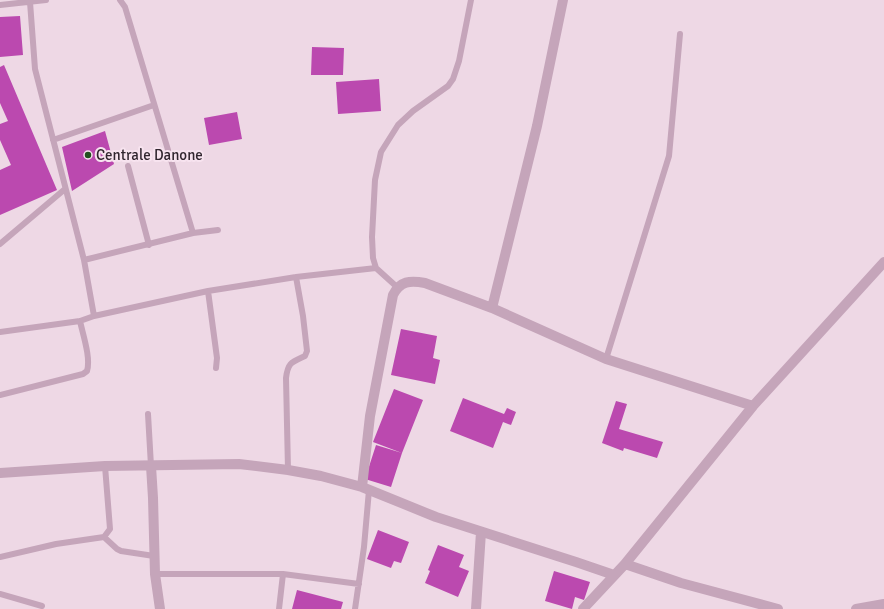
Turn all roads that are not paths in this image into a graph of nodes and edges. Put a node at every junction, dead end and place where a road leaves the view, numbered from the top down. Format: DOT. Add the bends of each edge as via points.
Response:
graph roads {
  1 [pos="46,0"];
  2 [pos="120,0"];
  3 [pos="471,0"];
  4 [pos="563,0"];
  5 [pos="30,2"];
  6 [pos="0,5"];
  7 [pos="680,34"];
  8 [pos="154,105"];
  9 [pos="53,140"];
  10 [pos="128,166"];
  11 [pos="65,189"];
  12 [pos="218,230"];
  13 [pos="193,233"];
  14 [pos="0,244"];
  15 [pos="150,245"];
  16 [pos="84,260"];
  17 [pos="884,262"];
  18 [pos="376,268"];
  19 [pos="296,277"];
  20 [pos="397,287"];
  21 [pos="208,290"];
  22 [pos="492,308"];
  23 [pos="94,316"];
  24 [pos="80,321"];
  25 [pos="0,332"];
  26 [pos="606,359"];
  27 [pos="216,368"];
  28 [pos="0,394"];
  29 [pos="753,406"];
  30 [pos="148,414"];
  31 [pos="105,466"];
  32 [pos="151,466"];
  33 [pos="288,470"];
  34 [pos="0,472"];
  35 [pos="366,488"];
  36 [pos="481,532"];
  37 [pos="104,537"];
  38 [pos="154,556"];
  39 [pos="0,557"];
  40 [pos="625,564"];
  41 [pos="154,574"];
  42 [pos="283,574"];
  43 [pos="614,575"];
  44 [pos="359,584"];
  45 [pos="0,594"];
  46 [pos="884,604"];
  47 [pos="42,606"];
  48 [pos="160,609"];
  49 [pos="279,609"];
  50 [pos="355,609"];
  51 [pos="476,609"];
  52 [pos="583,609"];
  53 [pos="778,609"];
  54 [pos="856,609"];
  1 -- 5 [label="lane"];
  2 -- 8 [label="lane" via="125,7"];
  3 -- 18 [label="lane" via="453,79 398,125 381,152 375,180 372,237"];
  4 -- 22 [label="street" via="537,126"];
  5 -- 6 [label="lane"];
  5 -- 9 [label="lane" via="34,68"];
  7 -- 26 [label="lane" via="669,156"];
  8 -- 9 [label="lane"];
  8 -- 13 [label="lane"];
  9 -- 11 [label="lane"];
  10 -- 15 [label="lane"];
  11 -- 14 [label="lane"];
  11 -- 16 [label="lane"];
  12 -- 13 [label="lane"];
  13 -- 15 [label="lane"];
  15 -- 16 [label="lane"];
  16 -- 23 [label="lane"];
  17 -- 29 [label="street"];
  18 -- 19 [label="lane"];
  18 -- 20 [label="lane"];
  19 -- 21 [label="lane"];
  19 -- 33 [label="lane" via="306,351 305,356 289,365 286,378"];
  20 -- 22 [label="street" via="417,281"];
  20 -- 35 [label="street" via="392,295 370,416"];
  21 -- 23 [label="lane"];
  21 -- 27 [label="lane" via="217,358"];
  22 -- 26 [label="street"];
  23 -- 24 [label="lane"];
  24 -- 25 [label="lane"];
  24 -- 28 [label="lane" via="88,362 87,371"];
  26 -- 29 [label="street"];
  29 -- 40 [label="street"];
  30 -- 32 [label="lane"];
  31 -- 32 [label="street"];
  31 -- 34 [label="street"];
  31 -- 37 [label="lane" via="110,529"];
  32 -- 33 [label="street" via="239,464"];
  32 -- 38 [label="street"];
  33 -- 35 [label="street"];
  35 -- 36 [label="street" via="436,517"];
  35 -- 44 [label="lane" via="364,547"];
  36 -- 43 [label="street"];
  36 -- 51 [label="street"];
  37 -- 38 [label="lane" via="121,551"];
  37 -- 39 [label="lane" via="56,544"];
  38 -- 41 [label="street"];
  40 -- 43 [label="street"];
  40 -- 53 [label="street" via="681,583"];
  41 -- 42 [label="lane"];
  41 -- 48 [label="street"];
  42 -- 44 [label="lane"];
  42 -- 49 [label="lane"];
  43 -- 52 [label="street"];
  44 -- 50 [label="lane"];
  45 -- 47 [label="lane"];
  46 -- 54 [label="street"];
}
